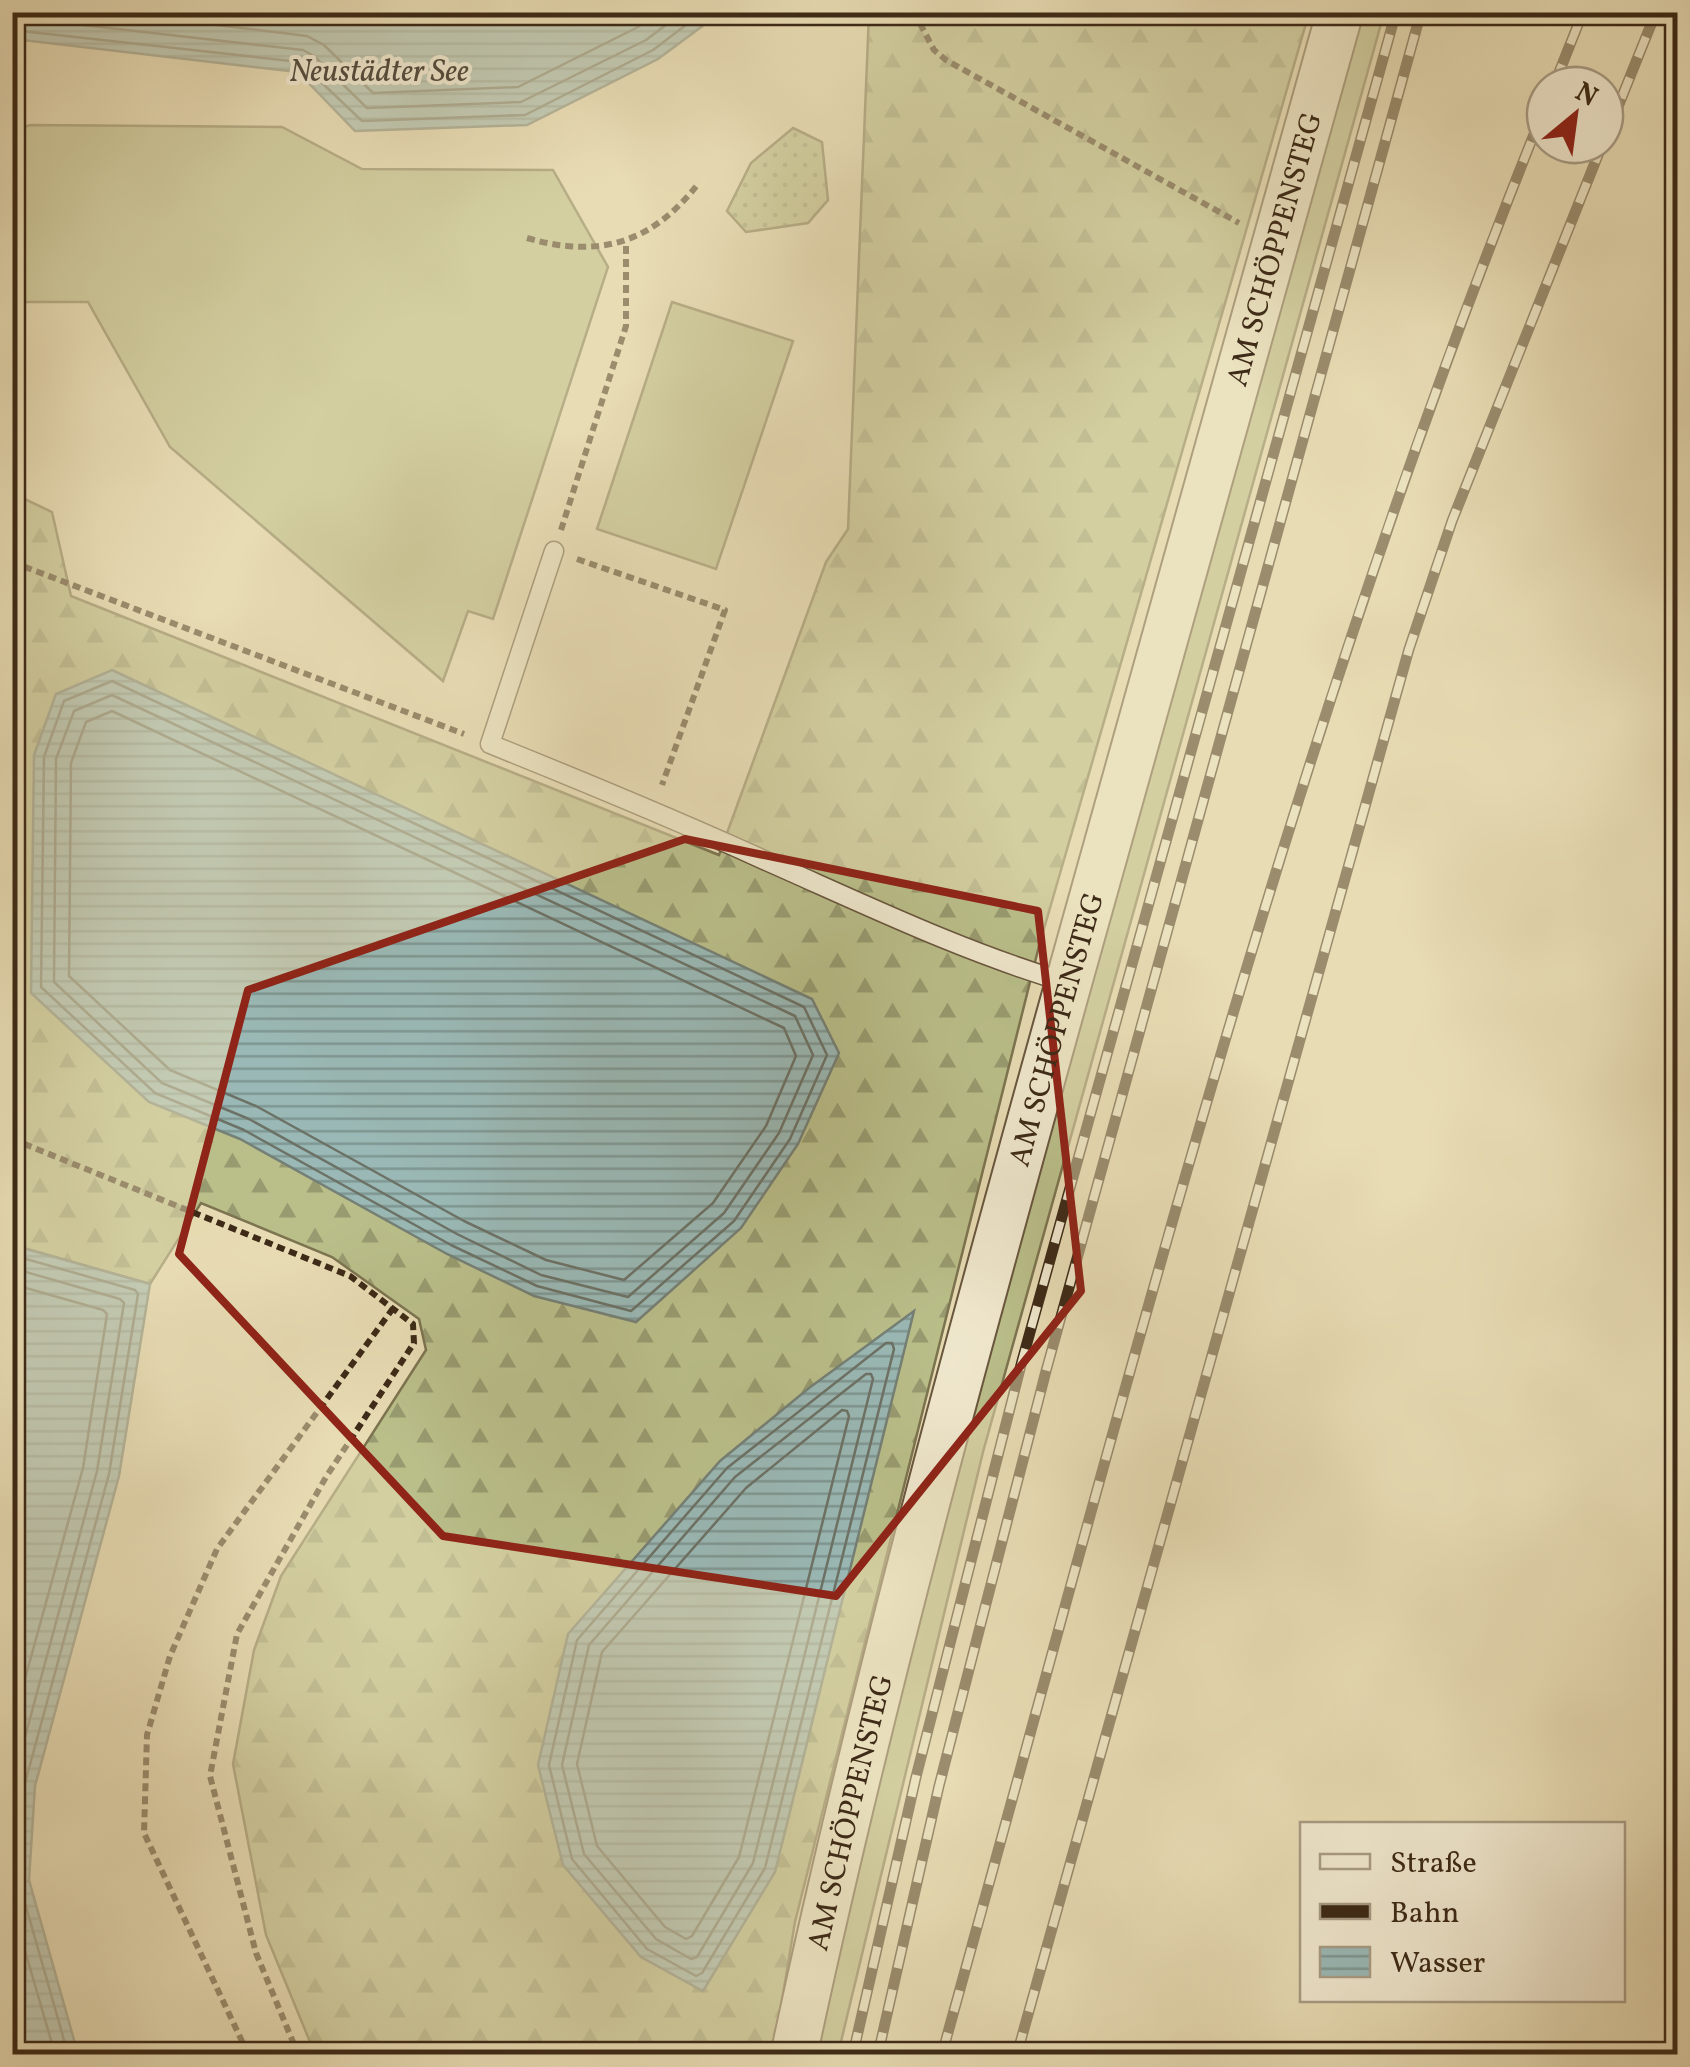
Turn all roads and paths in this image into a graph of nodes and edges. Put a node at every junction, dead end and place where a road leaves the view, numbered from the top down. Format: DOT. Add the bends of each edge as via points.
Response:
graph roads {
  1 [pos="914,12"];
  2 [pos="1340,12"];
  3 [pos="698,184"];
  4 [pos="1246,226"];
  5 [pos="527,238"];
  6 [pos="626,242"];
  7 [pos="554,551"];
  8 [pos="12,562"];
  9 [pos="490,744"];
  10 [pos="653,810"];
  11 [pos="1069,983"];
  12 [pos="12,1139"];
  13 [pos="394,1306"];
  14 [pos="248,2054"];
  15 [pos="298,2054"];
  16 [pos="794,2054"];
  1 -- 4 [label="path" via="946,60"];
  2 -- 11 [label="street, AM SCHÖPPENSTEG"];
  3 -- 6 [label="path" via="668,218"];
  5 -- 6 [label="path" via="576,248"];
  6 -- 7 [label="path" via="626,326"];
  7 -- 9 [label="lane"];
  7 -- 10 [label="path" via="725,610"];
  8 -- 9 [label="path"];
  9 -- 10 [label="lane"];
  10 -- 11 [label="lane" via="922,930"];
  11 -- 16 [label="street, AM SCHÖPPENSTEG" via="901,1593"];
  12 -- 13 [label="path" via="350,1276"];
  13 -- 14 [label="path" via="217,1549 170,1656 147,1735 144,1833"];
  13 -- 15 [label="path" via="413,1324 414,1343 326,1477 237,1634 210,1776 256,1953"];
}
